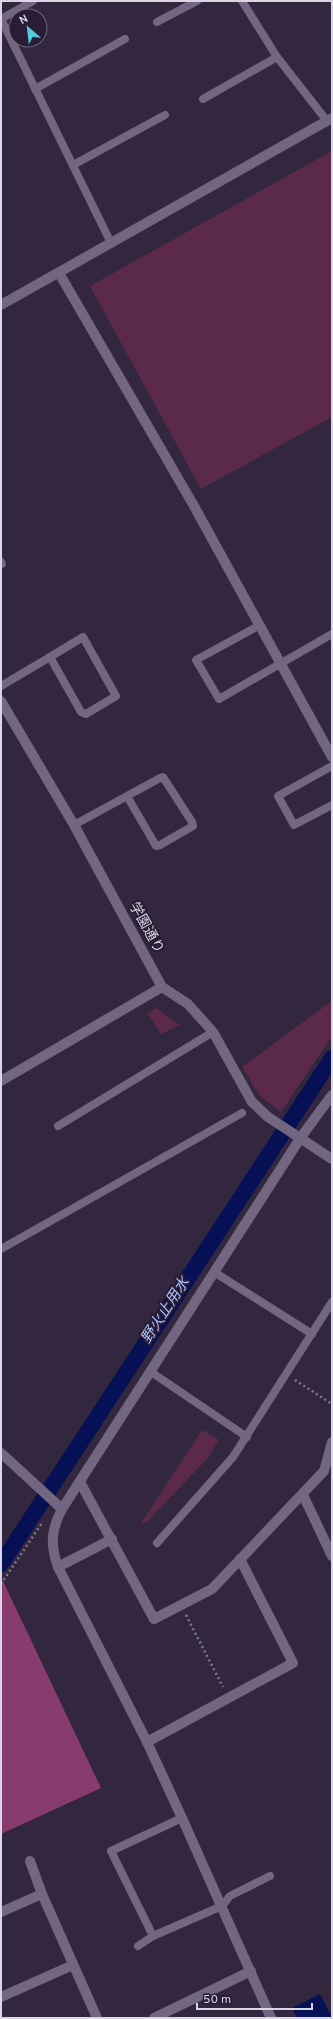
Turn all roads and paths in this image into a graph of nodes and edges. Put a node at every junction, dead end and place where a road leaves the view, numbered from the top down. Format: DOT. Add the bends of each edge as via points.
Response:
graph roads {
  1 [pos="33,1"];
  2 [pos="197,1"];
  3 [pos="242,1"];
  4 [pos="1,19"];
  5 [pos="157,22"];
  6 [pos="124,39"];
  7 [pos="277,57"];
  8 [pos="36,89"];
  9 [pos="203,99"];
  10 [pos="165,115"];
  11 [pos="329,119"];
  12 [pos="73,165"];
  13 [pos="111,243"];
  14 [pos="59,273"];
  15 [pos="1,305"];
  16 [pos="260,625"];
  17 [pos="332,634"];
  18 [pos="50,657"];
  19 [pos="281,663"];
  20 [pos="1,686"];
  21 [pos="1,701"];
  22 [pos="332,757"];
  23 [pos="332,766"];
  24 [pos="127,796"];
  25 [pos="332,805"];
  26 [pos="74,825"];
  27 [pos="162,987"];
  28 [pos="213,1032"];
  29 [pos="1,1081"];
  30 [pos="332,1094"];
  31 [pos="242,1114"];
  32 [pos="58,1126"];
  33 [pos="301,1138"];
  34 [pos="332,1159"];
  35 [pos="1,1249"];
  36 [pos="214,1272"];
  37 [pos="332,1302"];
  38 [pos="312,1334"];
  39 [pos="151,1372"];
  40 [pos="286,1375"];
  41 [pos="332,1404"];
  42 [pos="247,1436"];
  43 [pos="332,1442"];
  44 [pos="3,1459"];
  45 [pos="80,1482"];
  46 [pos="303,1495"];
  47 [pos="56,1504"];
  48 [pos="112,1539"];
  49 [pos="157,1543"];
  50 [pos="332,1556"];
  51 [pos="240,1559"];
  52 [pos="58,1567"];
  53 [pos="1,1584"];
  54 [pos="184,1612"];
  55 [pos="223,1688"];
  56 [pos="146,1742"];
  57 [pos="182,1818"];
  58 [pos="30,1861"];
  59 [pos="270,1876"];
  60 [pos="42,1894"];
  61 [pos="222,1906"];
  62 [pos="1,1912"];
  63 [pos="153,1936"];
  64 [pos="138,1946"];
  65 [pos="74,1965"];
  66 [pos="251,1971"];
  67 [pos="1,1997"];
  68 [pos="98,2018"];
  69 [pos="155,2018"];
  70 [pos="272,2018"];
  1 -- 4 [label="lane"];
  2 -- 5 [label="lane"];
  3 -- 7 [label="lane"];
  4 -- 8 [label="lane"];
  6 -- 8 [label="lane"];
  7 -- 9 [label="lane"];
  7 -- 11 [label="lane"];
  8 -- 12 [label="lane"];
  10 -- 12 [label="lane"];
  11 -- 13 [label="street"];
  12 -- 13 [label="lane"];
  13 -- 14 [label="street"];
  14 -- 15 [label="street"];
  14 -- 16 [label="street" via="125,383"];
  16 -- 19 [label="street"];
  16 -- 19 [label="lane" via="196,660 219,699"];
  17 -- 19 [label="lane"];
  18 -- 18 [label="lane" via="85,638 116,696 86,714 81,712"];
  18 -- 20 [label="lane"];
  19 -- 22 [label="street"];
  21 -- 26 [label="street, 学園通り"];
  23 -- 25 [label="lane" via="278,796 294,825"];
  24 -- 24 [label="lane" via="163,777 193,826 156,846"];
  24 -- 26 [label="lane"];
  26 -- 27 [label="street, 学園通り"];
  27 -- 28 [label="street, 学園通り" via="188,1004"];
  27 -- 29 [label="street"];
  28 -- 32 [label="lane"];
  28 -- 33 [label="street, 学園通り" via="252,1102 268,1117"];
  30 -- 33 [label="street"];
  31 -- 35 [label="lane"];
  33 -- 34 [label="street, 学園通り"];
  33 -- 36 [label="street"];
  36 -- 38 [label="lane"];
  36 -- 39 [label="street"];
  37 -- 38 [label="lane"];
  38 -- 40 [label="lane"];
  39 -- 42 [label="lane"];
  39 -- 45 [label="street"];
  40 -- 41 [label="path"];
  40 -- 42 [label="lane"];
  42 -- 49 [label="lane" via="232,1457"];
  43 -- 46 [label="street" via="324,1471"];
  44 -- 47 [label="street"];
  45 -- 47 [label="street"];
  45 -- 48 [label="street"];
  46 -- 50 [label="street"];
  46 -- 51 [label="street"];
  47 -- 52 [label="street" via="53,1536"];
  47 -- 53 [label="path"];
  48 -- 51 [label="street" via="154,1619 212,1590"];
  48 -- 52 [label="street"];
  51 -- 56 [label="street" via="294,1663"];
  52 -- 56 [label="street"];
  54 -- 55 [label="path"];
  56 -- 57 [label="street"];
  57 -- 61 [label="street"];
  57 -- 63 [label="lane" via="111,1851"];
  58 -- 60 [label="street"];
  59 -- 61 [label="lane" via="230,1896"];
  60 -- 62 [label="street"];
  60 -- 65 [label="street"];
  61 -- 63 [label="lane"];
  61 -- 66 [label="street"];
  63 -- 64 [label="lane"];
  65 -- 67 [label="street"];
  65 -- 68 [label="street"];
  66 -- 69 [label="street"];
  66 -- 70 [label="street"];
}
